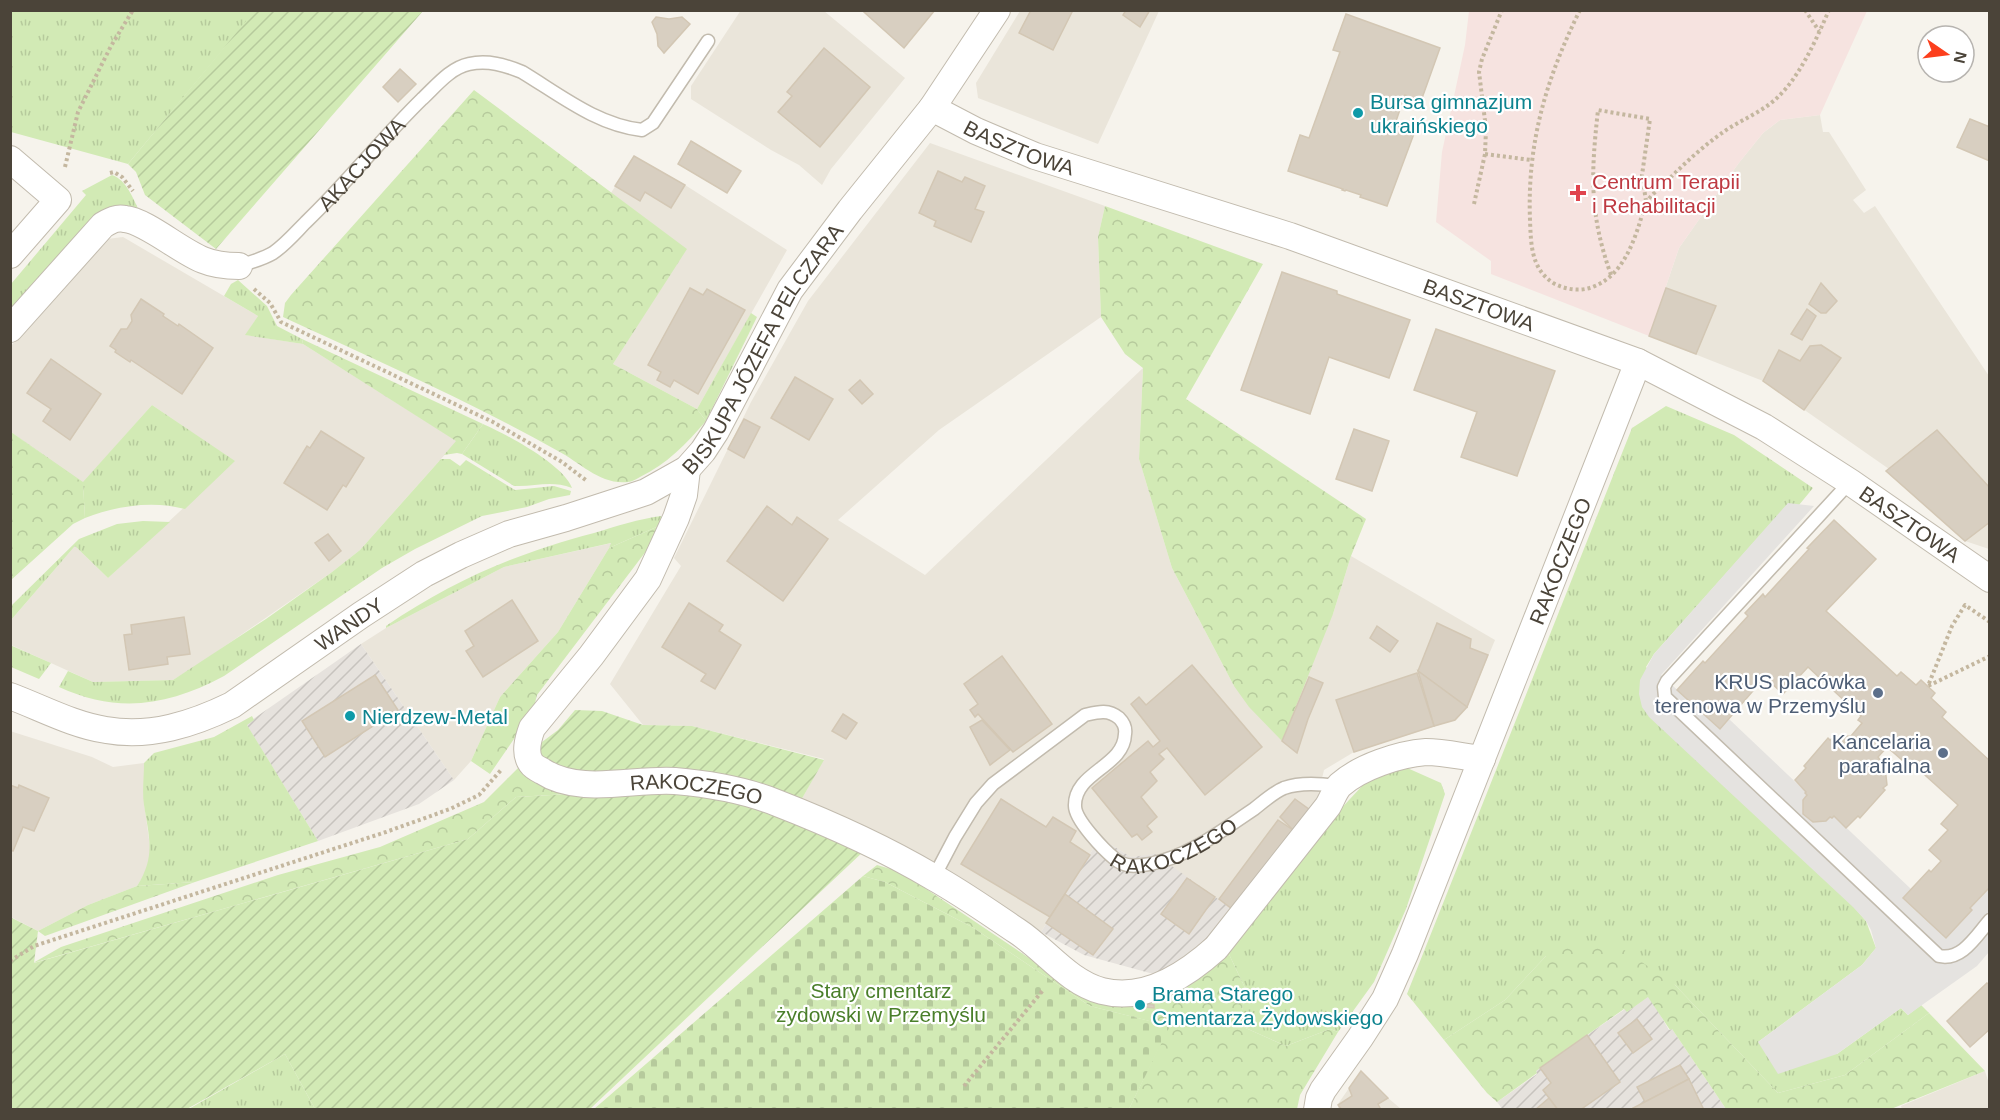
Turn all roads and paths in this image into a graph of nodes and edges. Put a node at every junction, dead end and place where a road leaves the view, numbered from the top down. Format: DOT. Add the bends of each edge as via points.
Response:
graph roads {
  1 [pos="133,10"];
  2 [pos="997,10"];
  3 [pos="1502,10"];
  4 [pos="1580,10"];
  5 [pos="1805,10"];
  6 [pos="1829,10"];
  7 [pos="1820,32"];
  8 [pos="708,41"];
  9 [pos="932,108"];
  10 [pos="1485,154"];
  11 [pos="10,159"];
  12 [pos="1532,160"];
  13 [pos="58,200"];
  14 [pos="1647,201"];
  15 [pos="1474,204"];
  16 [pos="10,255"];
  17 [pos="243,275"];
  18 [pos="1611,275"];
  19 [pos="10,329"];
  20 [pos="1638,362"];
  21 [pos="687,469"];
  22 [pos="1850,482"];
  23 [pos="613,503"];
  24 [pos="1989,579"];
  25 [pos="1989,622"];
  26 [pos="1989,656"];
  27 [pos="10,696"];
  28 [pos="527,752"];
  29 [pos="1482,759"];
  30 [pos="1338,786"];
  31 [pos="934,877"];
  32 [pos="1989,920"];
  33 [pos="10,961"];
  34 [pos="1062,967"];
  35 [pos="964,1086"];
  36 [pos="1317,1110"];
  1 -- 13 [label="path" via="78,112"];
  2 -- 9 [label="street, BISKUPA JÓZEFA PELCZARA"];
  3 -- 10 [label="path" via="1479,72"];
  4 -- 12 [label="path" via="1547,86"];
  5 -- 7 [label="path"];
  6 -- 7 [label="path"];
  7 -- 14 [label="path" via="1777,98 1698,152"];
  8 -- 17 [label="lane, AKACJOWA" via="653,123 642,130 597,117 510,67 483,63 455,70 416,105 274,253"];
  9 -- 20 [label="street, BASZTOWA" via="1035,156 1290,236"];
  9 -- 21 [label="street, BISKUPA JÓZEFA PELCZARA" via="790,290 716,431"];
  10 -- 12 [label="path"];
  10 -- 15 [label="path"];
  11 -- 13 [label="street"];
  12 -- 18 [label="path" via="1529,194 1533,255 1539,270 1560,286 1576,290 1594,287"];
  13 -- 16 [label="street"];
  14 -- 18 [label="path" via="1633,245"];
  14 -- 18 [label="path" via="1642,175 1650,119 1598,110 1592,186 1600,245"];
  17 -- 19 [label="street, AKACJOWA" via="185,251 136,222 113,219 103,225"];
  17 -- 23 [label="path" via="270,303 281,322 493,422 562,462"];
  20 -- 22 [label="street, BASZTOWA" via="1764,427"];
  20 -- 29 [label="street, RAKOCZEGO"];
  21 -- 23 [label="street, WANDY" via="646,492"];
  21 -- 28 [label="street, BISKUPA JÓZEFA PELCZARA" via="676,518 648,579 531,728"];
  22 -- 24 [label="street, BASZTOWA"];
  22 -- 32 [label="lane" via="1667,681 1665,697 1933,952 1947,957 1960,952"];
  23 -- 27 [label="street, WANDY" via="509,534 452,559 388,597 232,705 185,725 140,732 108,731"];
  25 -- 26 [label="path" via="1965,605 1952,626 1928,686"];
  28 -- 31 [label="street, RAKOCZEGO" via="531,764 567,782 674,781 753,795 846,831"];
  28 -- 33 [label="path" via="517,753 479,795 450,809 34,946"];
  29 -- 30 [label="street" via="1427,752 1402,756 1374,765"];
  29 -- 36 [label="street, RAKOCZEGO" via="1389,990 1318,1098"];
  30 -- 31 [label="lane, RAKOCZEGO" via="1317,783 1283,788 1195,848 1165,861 1125,865 1099,843 1077,816 1075,806 1085,782 1118,755 1125,744 1122,720 1101,711 1085,715 993,784 976,802"];
  30 -- 34 [label="street, RAKOCZEGO" via="1328,806 1216,948 1180,976 1159,986 1121,993 1079,982"];
  31 -- 34 [label="street, RAKOCZEGO" via="1019,932"];
  34 -- 35 [label="path"];
}
